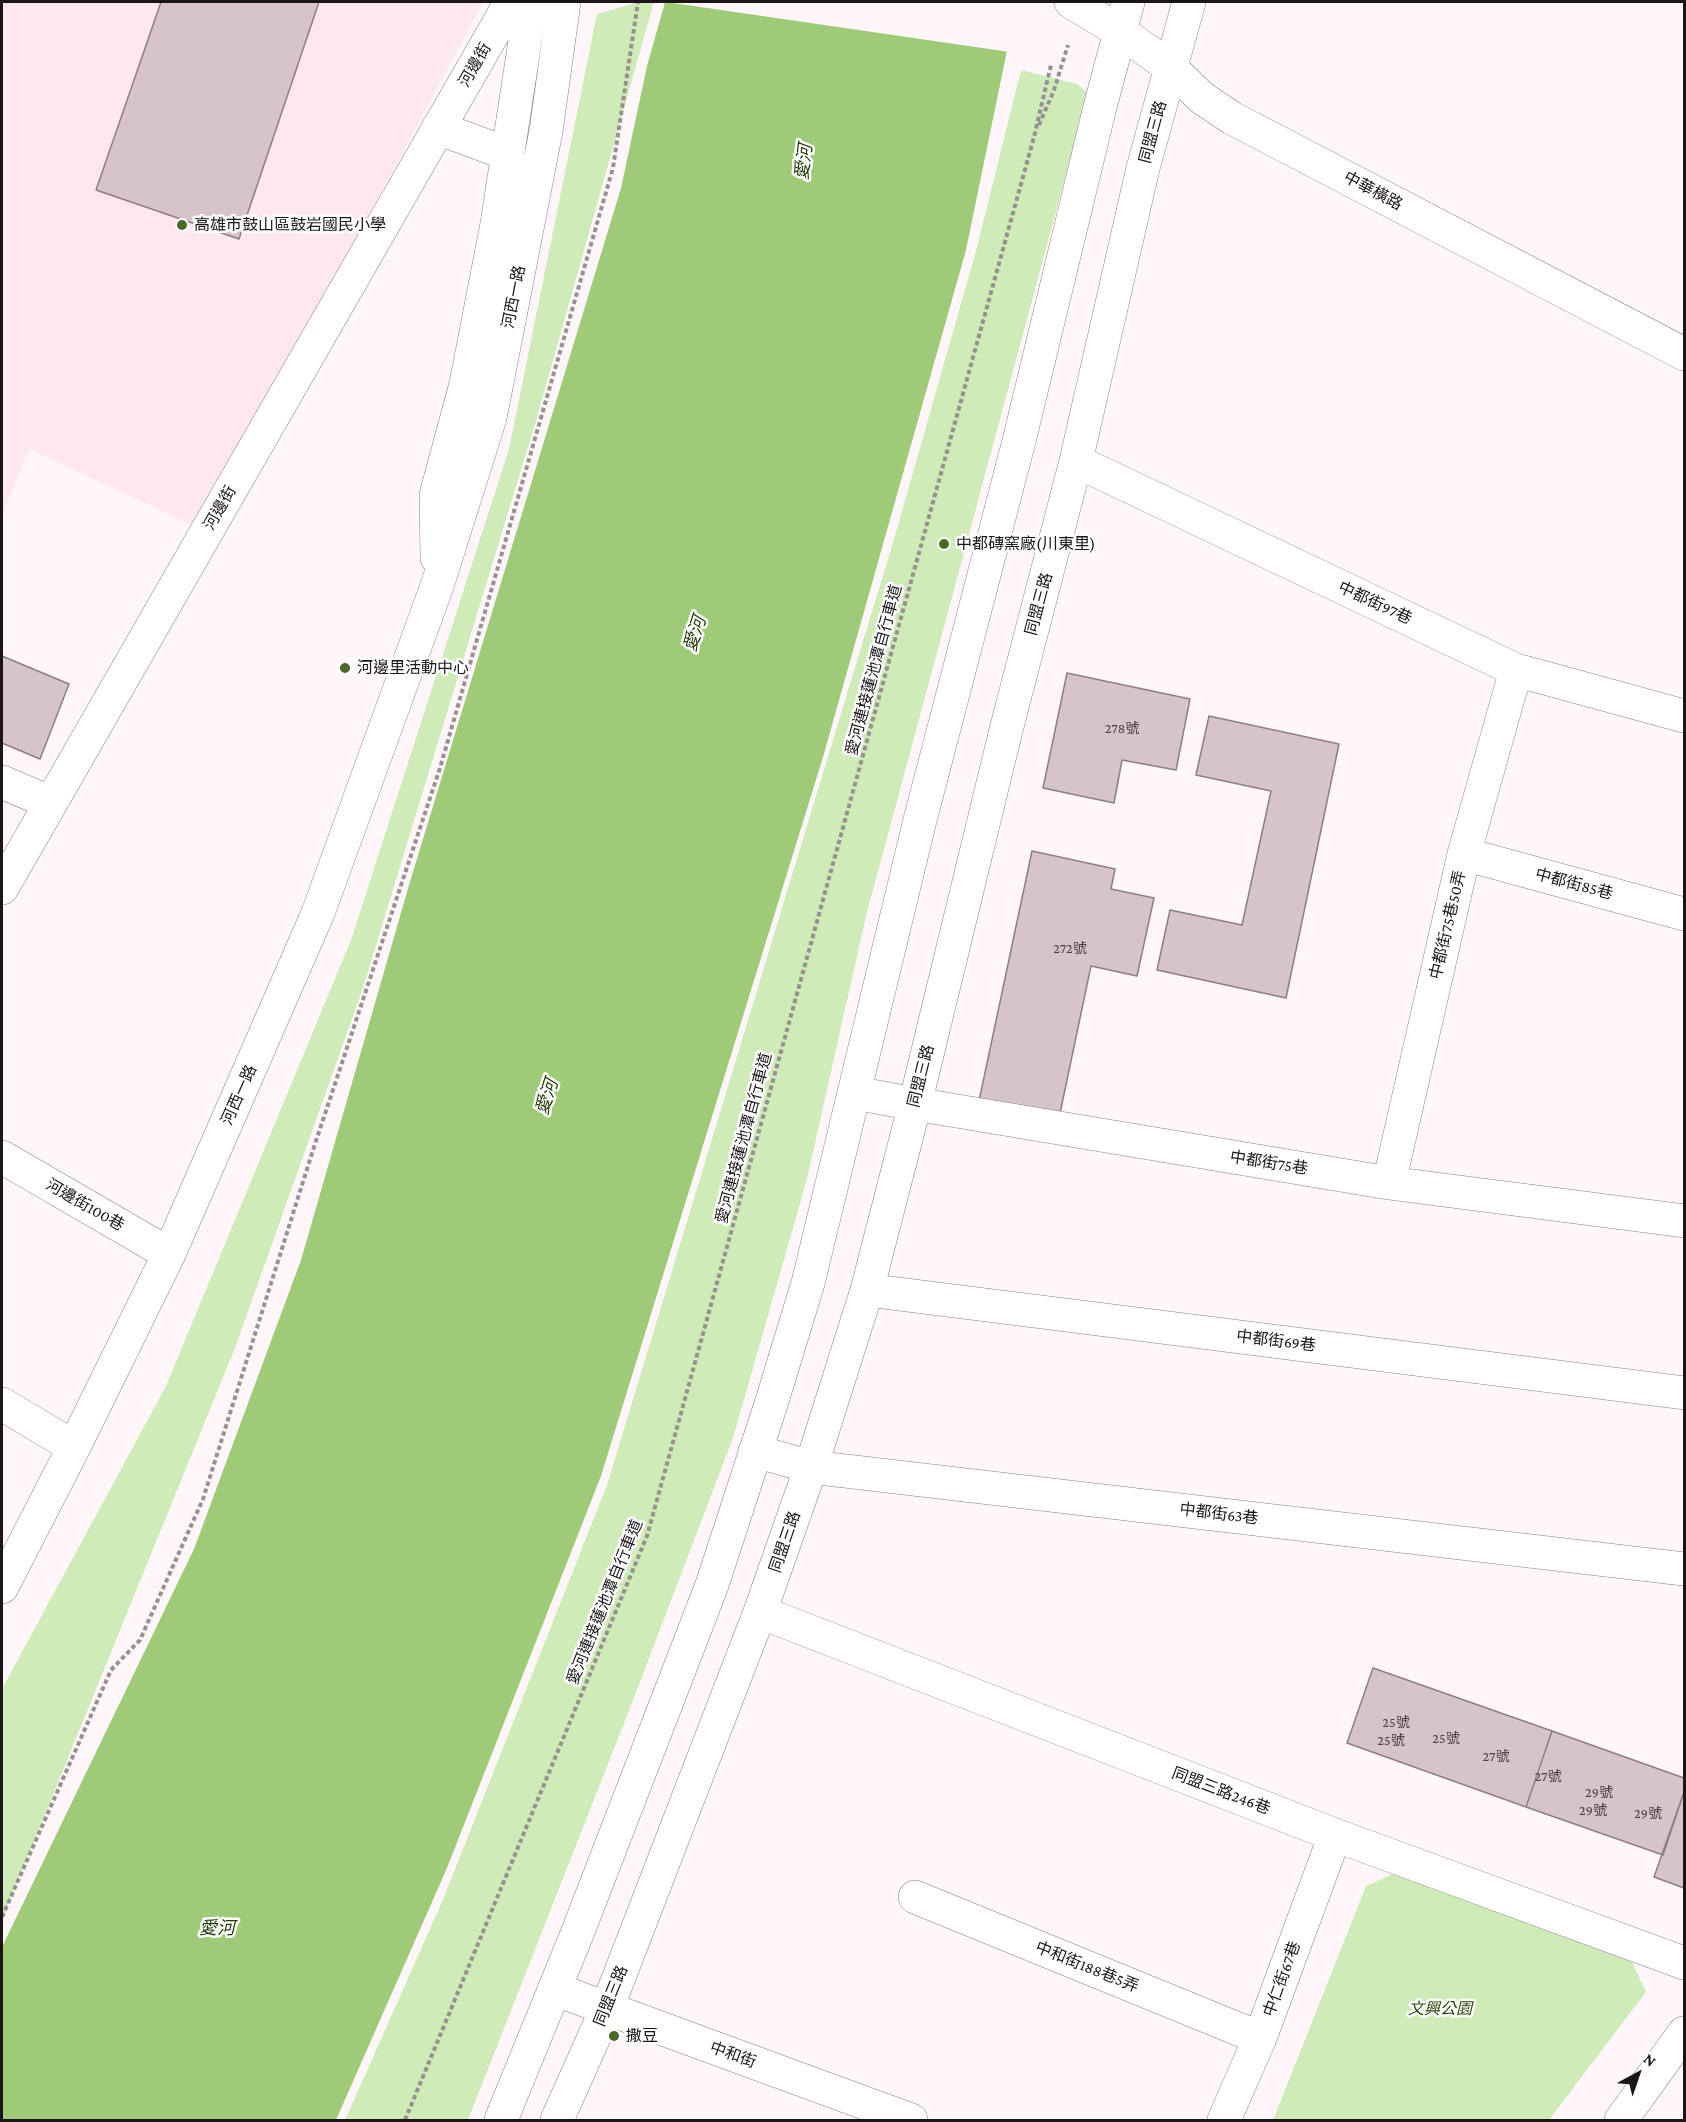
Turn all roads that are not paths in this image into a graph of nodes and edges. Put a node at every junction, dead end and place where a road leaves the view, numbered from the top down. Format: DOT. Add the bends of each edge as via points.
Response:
graph roads {
  1 [pos="512,2"];
  2 [pos="531,2"];
  3 [pos="564,2"];
  4 [pos="1189,2"];
  5 [pos="1074,3"];
  6 [pos="1125,17"];
  7 [pos="1170,68"];
  8 [pos="438,128"];
  9 [pos="507,154"];
  10 [pos="1684,354"];
  11 [pos="1076,461"];
  12 [pos="437,586"];
  13 [pos="1516,670"];
  14 [pos="1684,716"];
  15 [pos="2,782"];
  16 [pos="51,803"];
  17 [pos="1464,854"];
  18 [pos="2,888"];
  19 [pos="1684,914"];
  20 [pos="855,1093"];
  21 [pos="915,1104"];
  22 [pos="2,1157"];
  23 [pos="1389,1183"];
  24 [pos="1684,1221"];
  25 [pos="169,1254"];
  26 [pos="867,1290"];
  27 [pos="1684,1393"];
  28 [pos="2,1404"];
  29 [pos="74,1447"];
  30 [pos="755,1451"];
  31 [pos="811,1467"];
  32 [pos="1684,1569"];
  33 [pos="2,1587"];
  34 [pos="760,1612"];
  35 [pos="1335,1835"];
  36 [pos="915,1897"];
  37 [pos="1684,1963"];
  38 [pos="554,1989"];
  39 [pos="607,2008"];
  40 [pos="1684,2033"];
  41 [pos="1260,2038"];
  42 [pos="501,2121"];
  43 [pos="558,2121"];
  44 [pos="911,2121"];
  45 [pos="1224,2121"];
  46 [pos="1621,2121"];
  1 -- 8 [label="street, 河邊街"];
  2 -- 9 [label="street, 河西一路"];
  3 -- 12 [label="street, 河西一路" via="546,131 490,418"];
  4 -- 7 [label="street, 同盟三路"];
  5 -- 6 [label="street, 中華橫路"];
  6 -- 7 [label="street, 中華橫路"];
  6 -- 20 [label="street" via="920,820"];
  7 -- 10 [label="street, 中華橫路" via="1202,98 1232,118"];
  7 -- 11 [label="street, 同盟三路"];
  8 -- 9 [label="street"];
  8 -- 16 [label="street, 河邊街"];
  9 -- 12 [label="street, 河西一路" via="466,384 436,495"];
  11 -- 13 [label="street, 中都街97巷"];
  11 -- 21 [label="street, 同盟三路"];
  12 -- 25 [label="street, 河西一路" via="318,913"];
  13 -- 14 [label="street, 中都街97巷"];
  13 -- 17 [label="street, 中都街75巷50弄"];
  15 -- 16 [label="street"];
  16 -- 18 [label="street, 河邊街"];
  17 -- 19 [label="street, 中都街85巷"];
  17 -- 23 [label="street, 中都街75巷50弄"];
  20 -- 21 [label="street, 中都街75巷"];
  20 -- 30 [label="street" via="808,1283"];
  21 -- 23 [label="street, 中都街75巷"];
  21 -- 26 [label="street, 同盟三路"];
  22 -- 25 [label="street, 河邊街100巷"];
  23 -- 24 [label="street, 中都街75巷"];
  25 -- 29 [label="street, 河西一路"];
  26 -- 27 [label="street, 中都街69巷"];
  26 -- 31 [label="street, 同盟三路"];
  28 -- 29 [label="street"];
  29 -- 33 [label="street, 河西一路"];
  30 -- 31 [label="street, 中都街63巷"];
  30 -- 38 [label="street" via="712,1585"];
  31 -- 32 [label="street, 中都街63巷"];
  31 -- 34 [label="street, 同盟三路"];
  34 -- 35 [label="street, 同盟三路246巷"];
  34 -- 39 [label="street, 同盟三路"];
  35 -- 37 [label="street, 同盟三路246巷"];
  35 -- 41 [label="street, 中仁街67巷"];
  36 -- 41 [label="street, 中和街188巷5弄"];
  38 -- 39 [label="street, 中和街"];
  38 -- 42 [label="street"];
  39 -- 43 [label="street, 同盟三路"];
  39 -- 44 [label="street, 中和街"];
  40 -- 46 [label="street"];
  41 -- 45 [label="street, 中仁街67巷"];
}
